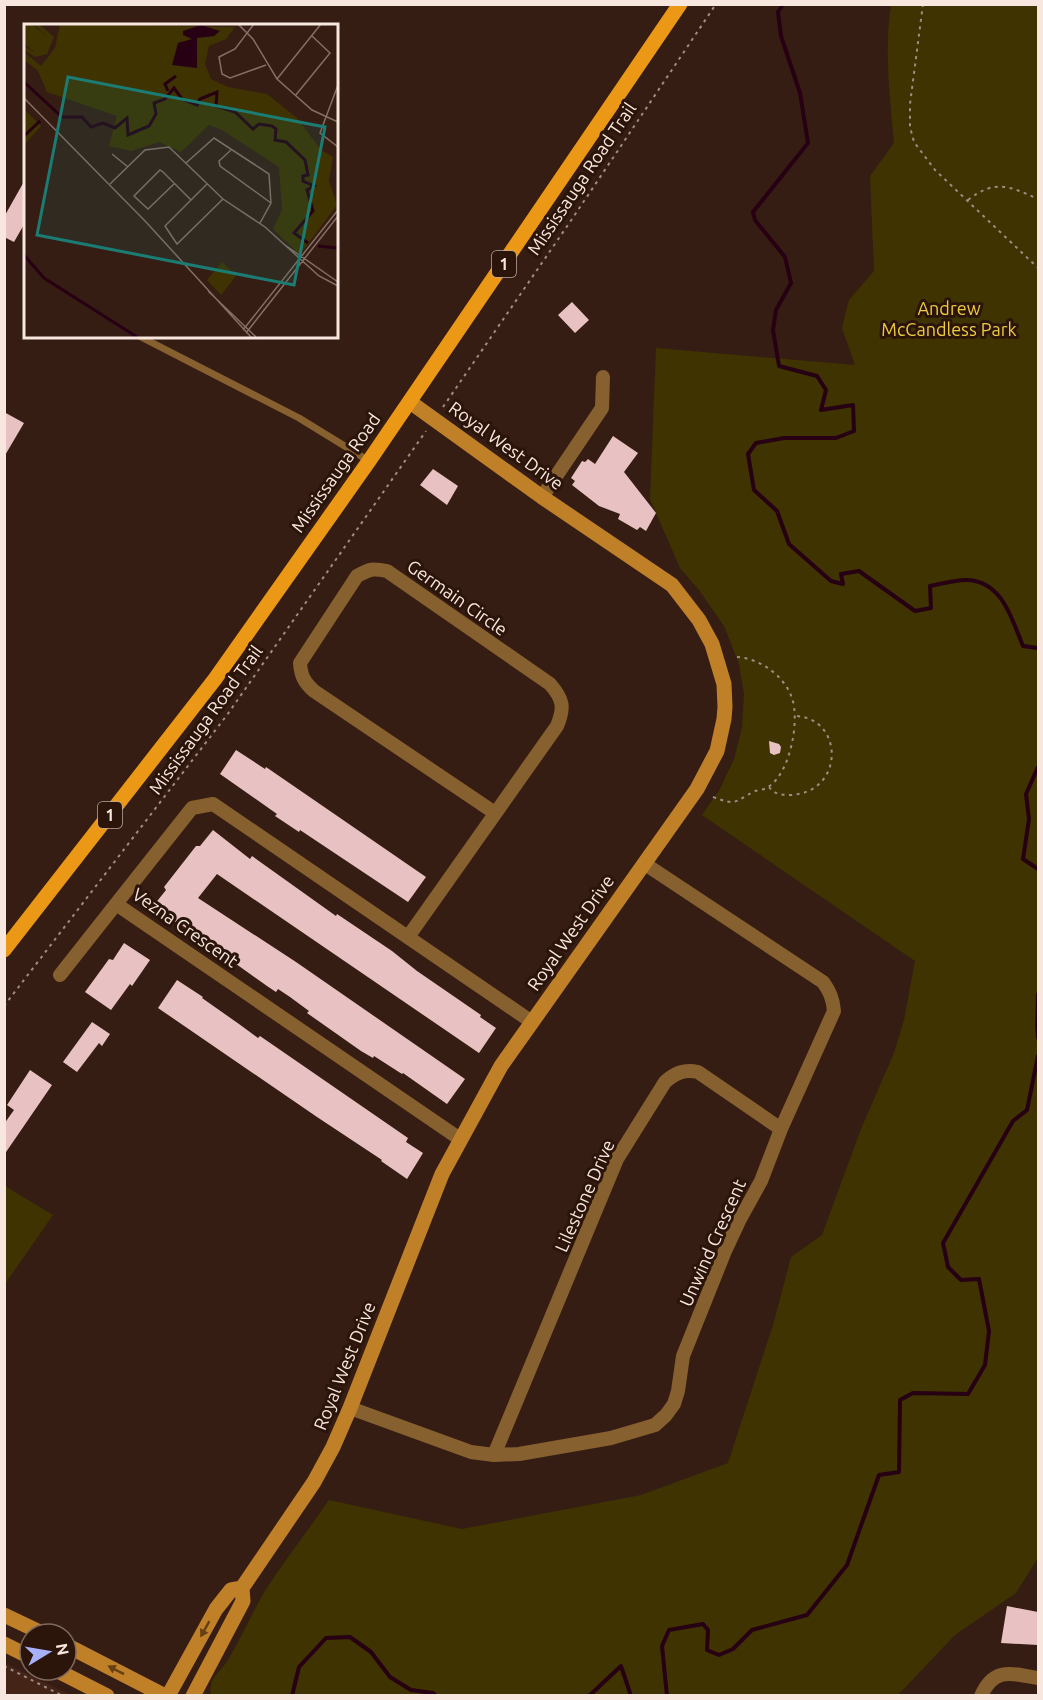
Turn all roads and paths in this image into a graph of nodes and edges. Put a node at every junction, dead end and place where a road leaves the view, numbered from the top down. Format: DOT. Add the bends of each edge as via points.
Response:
graph roads {
  1 [pos="680,4"];
  2 [pos="716,4"];
  3 [pos="923,4"];
  4 [pos="1038,199"];
  5 [pos="968,200"];
  6 [pos="1038,268"];
  7 [pos="143,338"];
  8 [pos="603,377"];
  9 [pos="449,398"];
  10 [pos="410,402"];
  11 [pos="1038,432"];
  12 [pos="418,442"];
  13 [pos="1038,446"];
  14 [pos="369,461"];
  15 [pos="542,496"];
  16 [pos="736,657"];
  17 [pos="794,716"];
  18 [pos="769,787"];
  19 [pos="712,797"];
  20 [pos="495,813"];
  21 [pos="645,864"];
  22 [pos="116,904"];
  23 [pos="408,938"];
  24 [pos="4,950"];
  25 [pos="60,975"];
  26 [pos="4,1006"];
  27 [pos="532,1022"];
  28 [pos="781,1129"];
  29 [pos="460,1139"];
  30 [pos="350,1408"];
  31 [pos="494,1455"];
  32 [pos="242,1587"];
  33 [pos="4,1615"];
  34 [pos="19,1622"];
  35 [pos="4,1644"];
  36 [pos="18,1651"];
  37 [pos="78,1651"];
  38 [pos="4,1666"];
  39 [pos="1038,1678"];
  40 [pos="78,1681"];
  41 [pos="63,1695"];
  42 [pos="107,1695"];
  43 [pos="167,1695"];
  44 [pos="193,1695"];
  45 [pos="981,1695"];
  1 -- 10 [label="main road, Mississauga Road / 1"];
  2 -- 9 [label="path, Mississauga Road Trail"];
  3 -- 5 [label="path" via="910,127 921,153"];
  4 -- 5 [label="path" via="999,186 981,190"];
  5 -- 6 [label="path"];
  7 -- 14 [label="lane" via="298,418"];
  8 -- 15 [label="street" via="602,408"];
  10 -- 14 [label="main road, Mississauga Road / 1"];
  10 -- 15 [label="street, Royal West Drive"];
  11 -- 13 [label="path"];
  12 -- 26 [label="path, Mississauga Road Trail" via="227,715"];
  14 -- 24 [label="main road, Mississauga Road / 1" via="214,679"];
  15 -- 21 [label="street, Royal West Drive" via="672,585 712,644 724,684 724,719 717,751 697,789"];
  16 -- 17 [label="path" via="753,659 777,675 792,698"];
  17 -- 18 [label="path" via="787,762"];
  17 -- 18 [label="path" via="805,717 822,728 831,745 831,764 824,780 804,794 778,794"];
  18 -- 19 [label="path" via="737,802"];
  20 -- 20 [label="street, Germain Circle" via="557,726 562,715 559,693 387,571 374,568 357,576 300,663 305,684"];
  20 -- 23 [label="street, Germain Circle"];
  21 -- 27 [label="street, Royal West Drive"];
  21 -- 28 [label="street, Unwind Crescent" via="830,990 834,1011"];
  22 -- 23 [label="street, Vezna Crescent" via="192,808 213,804"];
  22 -- 25 [label="street"];
  22 -- 29 [label="street, Vezna Crescent"];
  23 -- 27 [label="street, Vezna Crescent"];
  27 -- 29 [label="street, Royal West Drive" via="501,1066"];
  28 -- 31 [label="street, Unwind Crescent" via="710,1288 684,1356 674,1404 666,1415 655,1425 611,1438"];
  28 -- 31 [label="street, Lilestone Drive" via="698,1072 682,1071 665,1082 617,1159"];
  29 -- 30 [label="street, Royal West Drive" via="442,1174"];
  30 -- 31 [label="street, Unwind Crescent" via="471,1452"];
  30 -- 32 [label="street, Royal West Drive" via="314,1482"];
  32 -- 43 [label="street, Royal West Drive, one-way" via="231,1590 216,1609"];
  32 -- 44 [label="street, Royal West Drive" via="243,1601"];
  33 -- 34 [label="street"];
  35 -- 36 [label="street"];
  43 -- 37 [label="street, one-way"];
  38 -- 41 [label="path"];
  39 -- 45 [label="street" via="997,1675"];
  40 -- 42 [label="street"];
}
